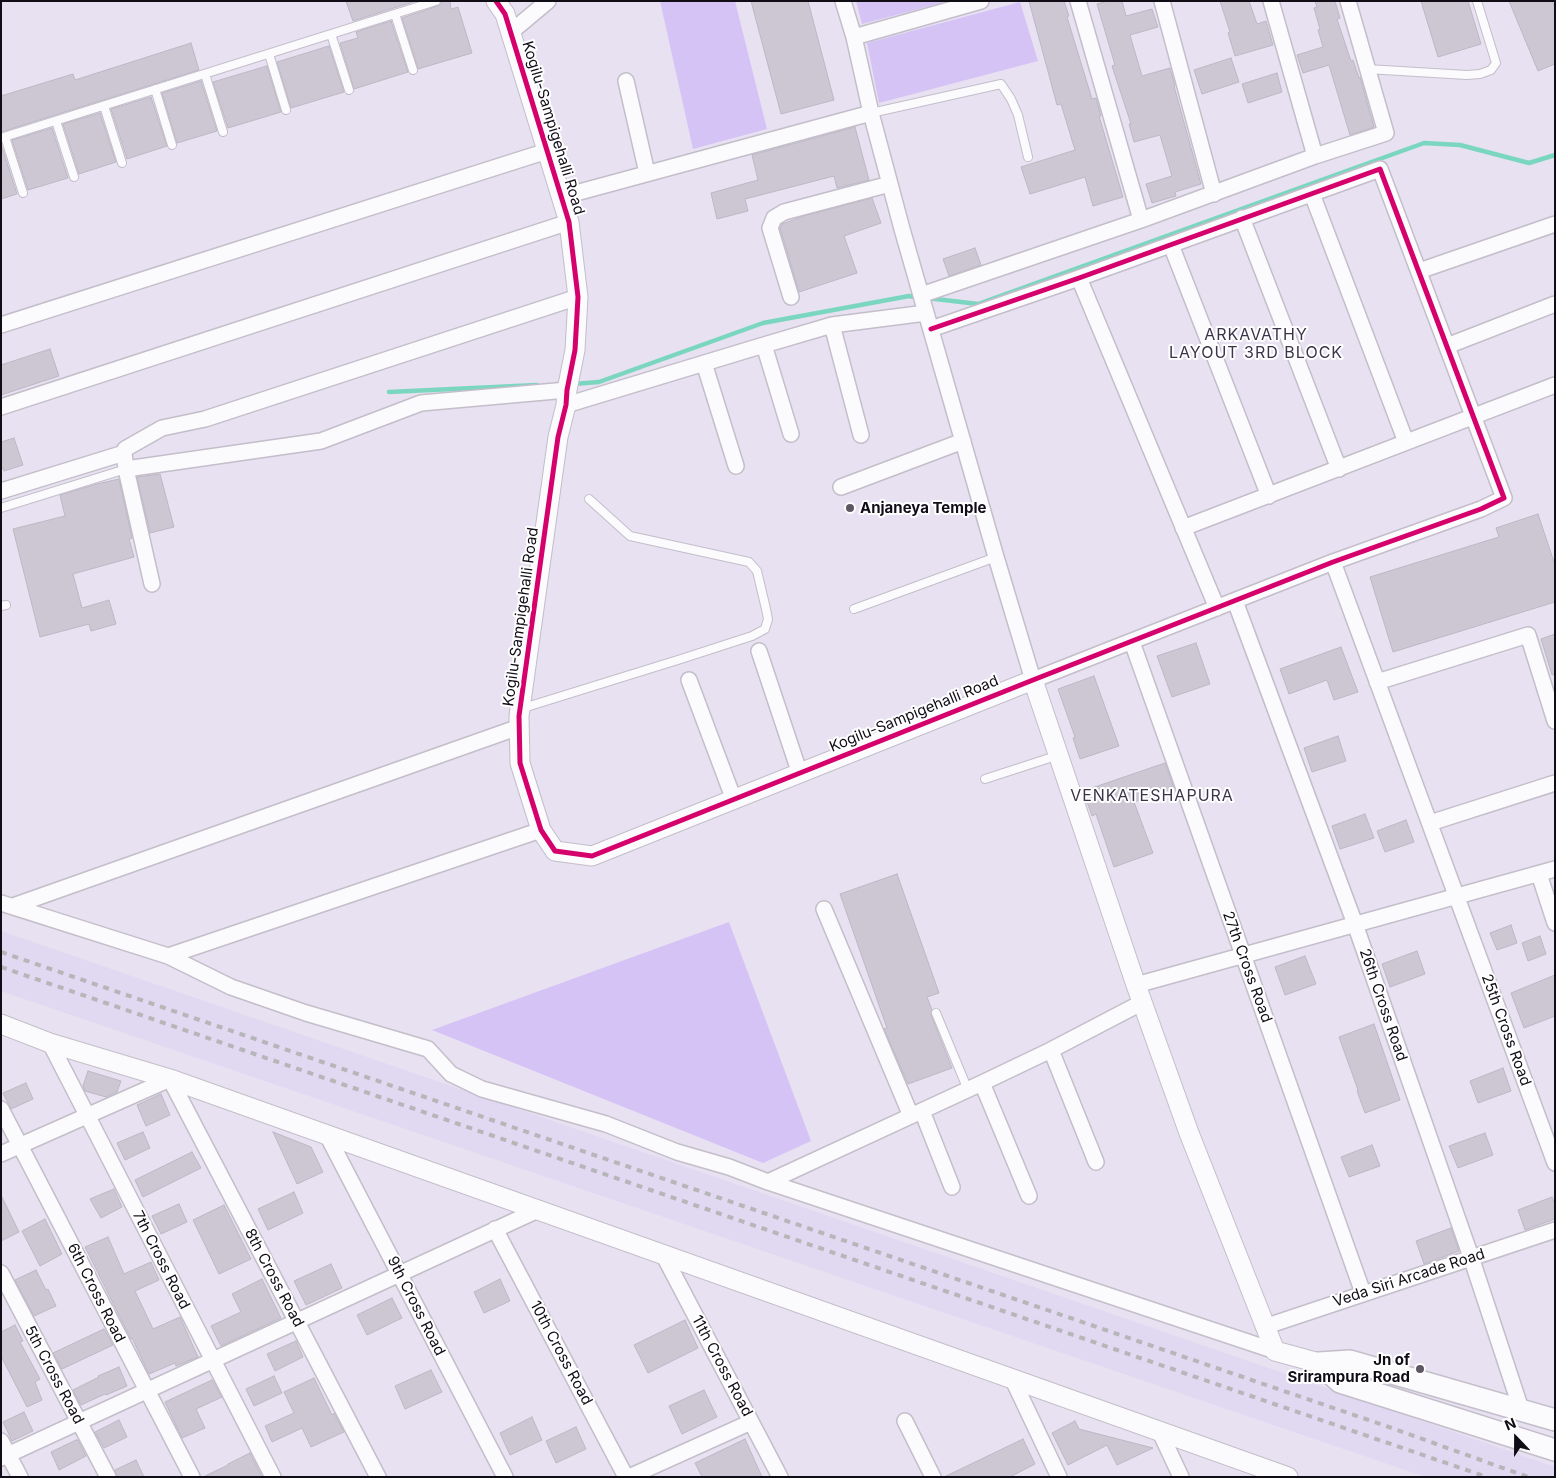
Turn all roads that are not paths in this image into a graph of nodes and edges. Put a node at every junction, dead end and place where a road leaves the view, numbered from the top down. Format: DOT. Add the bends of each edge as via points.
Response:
graph roads {
  1 [pos="436,1"];
  2 [pos="496,1"];
  3 [pos="548,1"];
  4 [pos="843,1"];
  5 [pos="981,1"];
  6 [pos="1078,1"];
  7 [pos="1162,1"];
  8 [pos="1271,1"];
  9 [pos="1348,1"];
  10 [pos="1477,1"];
  11 [pos="395,14"];
  12 [pos="511,32"];
  13 [pos="331,34"];
  14 [pos="854,37"];
  15 [pos="269,54"];
  16 [pos="1367,69"];
  17 [pos="413,70"];
  18 [pos="205,74"];
  19 [pos="626,82"];
  20 [pos="155,89"];
  21 [pos="349,90"];
  22 [pos="104,106"];
  23 [pos="286,110"];
  24 [pos="871,113"];
  25 [pos="56,121"];
  26 [pos="223,132"];
  27 [pos="3,137"];
  28 [pos="172,146"];
  29 [pos="547,151"];
  30 [pos="1315,156"];
  31 [pos="1028,157"];
  32 [pos="122,163"];
  33 [pos="647,173"];
  34 [pos="74,176"];
  35 [pos="890,184"];
  36 [pos="23,192"];
  37 [pos="1214,194"];
  38 [pos="1312,194"];
  39 [pos="561,197"];
  40 [pos="1242,218"];
  41 [pos="1142,220"];
  42 [pos="569,222"];
  43 [pos="1555,224"];
  44 [pos="1171,245"];
  45 [pos="1419,271"];
  46 [pos="1079,278"];
  47 [pos="578,297"];
  48 [pos="791,297"];
  49 [pos="923,302"];
  50 [pos="1555,304"];
  51 [pos="1,325"];
  52 [pos="832,326"];
  53 [pos="931,329"];
  54 [pos="764,345"];
  55 [pos="1447,346"];
  56 [pos="704,364"];
  57 [pos="1555,385"];
  58 [pos="567,390"];
  59 [pos="1,407"];
  60 [pos="1473,416"];
  61 [pos="791,434"];
  62 [pos="861,435"];
  63 [pos="963,441"];
  64 [pos="1406,442"];
  65 [pos="124,453"];
  66 [pos="736,466"];
  67 [pos="126,469"];
  68 [pos="1339,469"];
  69 [pos="841,487"];
  70 [pos="1,492"];
  71 [pos="1269,496"];
  72 [pos="589,499"];
  73 [pos="1,508"];
  74 [pos="1183,528"];
  75 [pos="996,557"];
  76 [pos="1333,562"];
  77 [pos="152,584"];
  78 [pos="1235,601"];
  79 [pos="1217,608"];
  80 [pos="854,609"];
  81 [pos="1132,642"];
  82 [pos="759,651"];
  83 [pos="689,680"];
  84 [pos="1033,680"];
  85 [pos="1377,682"];
  86 [pos="520,718"];
  87 [pos="1555,721"];
  88 [pos="1059,755"];
  89 [pos="800,774"];
  90 [pos="984,778"];
  91 [pos="1555,783"];
  92 [pos="734,800"];
  93 [pos="1430,822"];
  94 [pos="541,830"];
  95 [pos="1555,869"];
  96 [pos="1539,874"];
  97 [pos="1457,897"];
  98 [pos="7,905"];
  99 [pos="824,909"];
  100 [pos="1555,923"];
  101 [pos="1355,924"];
  102 [pos="168,956"];
  103 [pos="1242,956"];
  104 [pos="1140,994"];
  105 [pos="936,1013"];
  106 [pos="1,1024"];
  107 [pos="50,1042"];
  108 [pos="1051,1050"];
  109 [pos="170,1079"];
  110 [pos="982,1083"];
  111 [pos="968,1090"];
  112 [pos="1,1109"];
  113 [pos="916,1114"];
  114 [pos="87,1116"];
  115 [pos="327,1135"];
  116 [pos="20,1146"];
  117 [pos="1,1154"];
  118 [pos="1096,1162"];
  119 [pos="1555,1163"];
  120 [pos="768,1182"];
  121 [pos="952,1187"];
  122 [pos="1028,1196"];
  123 [pos="538,1210"];
  124 [pos="496,1229"];
  125 [pos="1555,1230"];
  126 [pos="664,1256"];
  127 [pos="1470,1257"];
  128 [pos="1,1272"];
  129 [pos="400,1274"];
  130 [pos="1363,1293"];
  131 [pos="297,1321"];
  132 [pos="1264,1327"];
  133 [pos="1274,1352"];
  134 [pos="213,1360"];
  135 [pos="1319,1363"];
  136 [pos="1012,1378"];
  137 [pos="147,1390"];
  138 [pos="1522,1412"];
  139 [pos="1555,1420"];
  140 [pos="906,1421"];
  141 [pos="79,1422"];
  142 [pos="751,1422"];
  143 [pos="1159,1430"];
  144 [pos="1,1441"];
  145 [pos="1555,1450"];
  146 [pos="5,1456"];
  147 [pos="20,1477"];
  148 [pos="108,1477"];
  149 [pos="192,1477"];
  150 [pos="273,1477"];
  151 [pos="378,1477"];
  152 [pos="505,1477"];
  153 [pos="628,1477"];
  154 [pos="780,1477"];
  155 [pos="933,1477"];
  156 [pos="1059,1477"];
  157 [pos="1181,1477"];
  158 [pos="1288,1477"];
  1 -- 11 [label="lane"];
  2 -- 12 [label="street, Kogilu-Sampigehalli Road"];
  3 -- 12 [label="street"];
  4 -- 14 [label="street"];
  5 -- 14 [label="street"];
  6 -- 41 [label="street"];
  7 -- 37 [label="street"];
  8 -- 30 [label="street"];
  9 -- 16 [label="street"];
  10 -- 16 [label="lane" via="1496,63 1490,70 1467,75"];
  11 -- 13 [label="lane"];
  11 -- 17 [label="lane"];
  12 -- 29 [label="street, Kogilu-Sampigehalli Road"];
  13 -- 15 [label="lane"];
  13 -- 21 [label="lane"];
  14 -- 24 [label="street"];
  15 -- 18 [label="lane"];
  15 -- 23 [label="lane"];
  16 -- 30 [label="street" via="1386,133"];
  18 -- 20 [label="lane"];
  18 -- 26 [label="lane"];
  19 -- 33 [label="street"];
  20 -- 22 [label="lane"];
  20 -- 28 [label="lane"];
  22 -- 25 [label="lane"];
  22 -- 32 [label="lane"];
  24 -- 31 [label="lane" via="1001,84 1018,115"];
  24 -- 33 [label="street"];
  24 -- 35 [label="street"];
  25 -- 27 [label="lane"];
  25 -- 34 [label="lane"];
  27 -- 36 [label="lane"];
  29 -- 39 [label="street, Kogilu-Sampigehalli Road"];
  29 -- 51 [label="street"];
  30 -- 37 [label="street"];
  33 -- 39 [label="street"];
  35 -- 48 [label="street" via="784,212 774,218 770,228"];
  35 -- 49 [label="street"];
  37 -- 41 [label="street"];
  38 -- 40 [label="street"];
  38 -- 45 [label="street" via="1380,169"];
  38 -- 64 [label="street"];
  39 -- 42 [label="street, Kogilu-Sampigehalli Road"];
  40 -- 44 [label="street"];
  40 -- 68 [label="street"];
  41 -- 49 [label="street"];
  42 -- 47 [label="street, Kogilu-Sampigehalli Road"];
  42 -- 59 [label="street"];
  43 -- 45 [label="street"];
  44 -- 46 [label="street"];
  44 -- 71 [label="street"];
  45 -- 55 [label="street"];
  46 -- 53 [label="street"];
  46 -- 74 [label="street"];
  47 -- 58 [label="street, Kogilu-Sampigehalli Road" via="575,350"];
  47 -- 65 [label="street" via="205,419 162,428 125,449"];
  49 -- 52 [label="street"];
  49 -- 53 [label="street"];
  50 -- 55 [label="street"];
  52 -- 54 [label="street"];
  52 -- 62 [label="street"];
  53 -- 63 [label="street"];
  54 -- 56 [label="street"];
  54 -- 61 [label="street"];
  55 -- 60 [label="street"];
  56 -- 58 [label="street"];
  56 -- 66 [label="street"];
  57 -- 60 [label="street"];
  58 -- 67 [label="street" via="421,403 321,440"];
  58 -- 86 [label="street, Kogilu-Sampigehalli Road"];
  60 -- 64 [label="street"];
  60 -- 76 [label="street" via="1504,498"];
  63 -- 69 [label="street"];
  63 -- 75 [label="street"];
  64 -- 68 [label="street"];
  65 -- 67 [label="street"];
  65 -- 70 [label="street"];
  67 -- 73 [label="lane"];
  67 -- 77 [label="street"];
  68 -- 71 [label="street"];
  71 -- 74 [label="street"];
  72 -- 86 [label="lane" via="630,536 749,562 757,571 768,619 765,629"];
  74 -- 79 [label="street"];
  75 -- 80 [label="lane"];
  75 -- 84 [label="street"];
  76 -- 78 [label="street"];
  76 -- 85 [label="street, 25th Cross Road"];
  78 -- 79 [label="street"];
  78 -- 101 [label="street, 26th Cross Road"];
  79 -- 81 [label="street"];
  81 -- 84 [label="street"];
  81 -- 103 [label="street, 27th Cross Road"];
  82 -- 89 [label="street"];
  83 -- 92 [label="street"];
  84 -- 88 [label="street"];
  84 -- 89 [label="street, Kogilu-Sampigehalli Road"];
  85 -- 87 [label="street" via="1528,635"];
  85 -- 93 [label="street, 25th Cross Road"];
  86 -- 94 [label="street, Kogilu-Sampigehalli Road" via="520,763"];
  86 -- 98 [label="street"];
  88 -- 90 [label="lane"];
  88 -- 104 [label="street"];
  89 -- 92 [label="street, Kogilu-Sampigehalli Road"];
  91 -- 93 [label="street"];
  92 -- 94 [label="street, Kogilu-Sampigehalli Road" via="592,856 555,851"];
  93 -- 97 [label="street, 25th Cross Road"];
  94 -- 102 [label="street"];
  95 -- 96 [label="street"];
  96 -- 97 [label="street"];
  96 -- 100 [label="street"];
  97 -- 101 [label="street"];
  97 -- 119 [label="street, 25th Cross Road"];
  98 -- 102 [label="street"];
  99 -- 113 [label="street"];
  101 -- 103 [label="street"];
  101 -- 127 [label="street, 26th Cross Road"];
  102 -- 120 [label="street" via="240,990 428,1049 451,1074 482,1089 606,1124"];
  103 -- 104 [label="street"];
  103 -- 130 [label="street, 27th Cross Road"];
  104 -- 108 [label="street"];
  104 -- 132 [label="street"];
  105 -- 111 [label="lane"];
  106 -- 107 [label="street"];
  107 -- 109 [label="street"];
  107 -- 114 [label="street, 7th Cross Road"];
  108 -- 110 [label="street"];
  108 -- 118 [label="street"];
  109 -- 114 [label="street"];
  109 -- 115 [label="street"];
  109 -- 131 [label="street, 8th Cross Road"];
  110 -- 111 [label="street"];
  110 -- 122 [label="street"];
  111 -- 113 [label="street"];
  112 -- 116 [label="street, 6th Cross Road"];
  113 -- 120 [label="street"];
  113 -- 121 [label="street"];
  114 -- 116 [label="street"];
  114 -- 134 [label="street, 7th Cross Road"];
  115 -- 123 [label="street"];
  115 -- 129 [label="street, 9th Cross Road"];
  116 -- 117 [label="street"];
  116 -- 137 [label="street, 6th Cross Road"];
  120 -- 133 [label="street"];
  123 -- 124 [label="street"];
  123 -- 126 [label="street"];
  124 -- 129 [label="street"];
  124 -- 153 [label="street, 10th Cross Road"];
  125 -- 127 [label="street, Veda Siri Arcade Road"];
  126 -- 136 [label="street"];
  126 -- 142 [label="street, 11th Cross Road"];
  127 -- 130 [label="street, Veda Siri Arcade Road"];
  127 -- 138 [label="street, 26th Cross Road"];
  128 -- 141 [label="street, 5th Cross Road"];
  129 -- 131 [label="street"];
  129 -- 152 [label="street, 9th Cross Road"];
  130 -- 132 [label="street, Veda Siri Arcade Road"];
  131 -- 134 [label="street"];
  131 -- 151 [label="street, 8th Cross Road"];
  132 -- 133 [label="street"];
  133 -- 135 [label="street"];
  134 -- 137 [label="street"];
  134 -- 150 [label="street, 7th Cross Road"];
  135 -- 138 [label="main road" via="1350,1361"];
  135 -- 145 [label="main road" via="1340,1382"];
  136 -- 143 [label="street"];
  136 -- 156 [label="street"];
  137 -- 141 [label="street"];
  137 -- 149 [label="street, 6th Cross Road"];
  138 -- 139 [label="main road"];
  140 -- 155 [label="street"];
  141 -- 146 [label="street"];
  141 -- 148 [label="street, 5th Cross Road"];
  142 -- 153 [label="street"];
  142 -- 154 [label="street, 11th Cross Road"];
  143 -- 157 [label="street"];
  143 -- 158 [label="street"];
  144 -- 146 [label="street"];
  146 -- 147 [label="street"];
}
